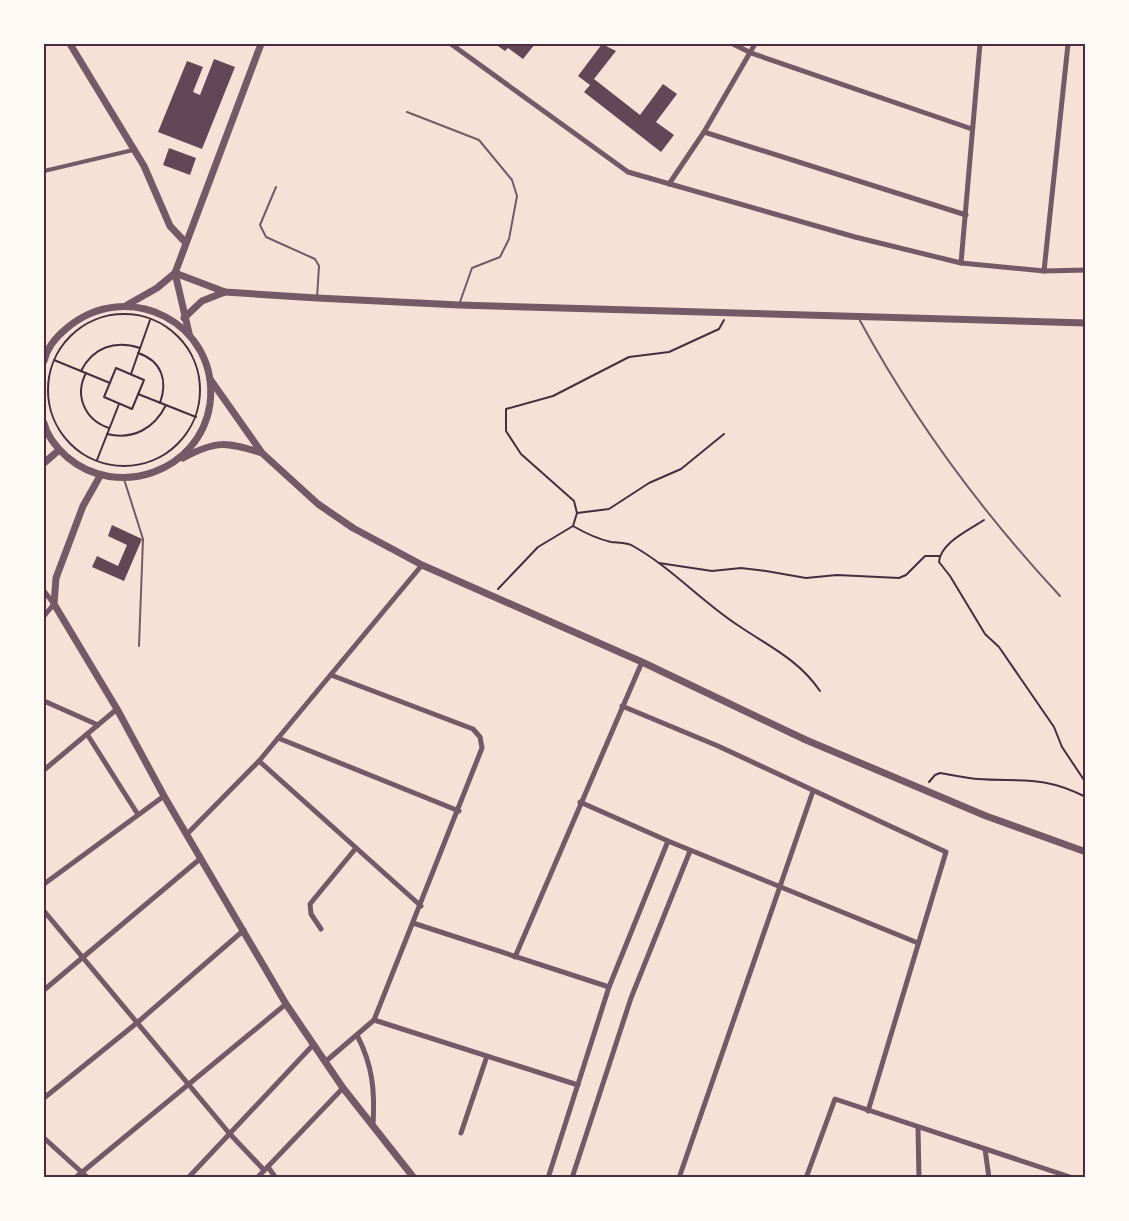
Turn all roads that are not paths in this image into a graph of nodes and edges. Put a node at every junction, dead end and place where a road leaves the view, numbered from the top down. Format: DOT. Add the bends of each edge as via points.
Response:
graph roads {
  1 [pos="70,44"];
  2 [pos="261,44"];
  3 [pos="451,44"];
  4 [pos="733,44"];
  5 [pos="755,44"];
  6 [pos="980,44"];
  7 [pos="1068,44"];
  8 [pos="751,53"];
  9 [pos="407,112"];
  10 [pos="972,129"];
  11 [pos="704,132"];
  12 [pos="134,149"];
  13 [pos="44,171"];
  14 [pos="669,184"];
  15 [pos="276,187"];
  16 [pos="966,215"];
  17 [pos="185,242"];
  18 [pos="961,263"];
  19 [pos="1086,270"];
  20 [pos="1044,271"];
  21 [pos="175,273"];
  22 [pos="225,292"];
  23 [pos="317,298"];
  24 [pos="127,305"];
  25 [pos="459,305"];
  26 [pos="858,317"];
  27 [pos="184,318"];
  28 [pos="1086,323"];
  29 [pos="190,336"];
  30 [pos="44,358"];
  31 [pos="210,379"];
  32 [pos="44,423"];
  33 [pos="59,450"];
  34 [pos="262,453"];
  35 [pos="44,463"];
  36 [pos="171,465"];
  37 [pos="100,476"];
  38 [pos="124,479"];
  39 [pos="423,565"];
  40 [pos="44,591"];
  41 [pos="1060,596"];
  42 [pos="54,604"];
  43 [pos="44,616"];
  44 [pos="139,646"];
  45 [pos="642,663"];
  46 [pos="331,675"];
  47 [pos="44,701"];
  48 [pos="622,706"];
  49 [pos="117,709"];
  50 [pos="98,725"];
  51 [pos="87,734"];
  52 [pos="278,738"];
  53 [pos="259,761"];
  54 [pos="44,770"];
  55 [pos="813,790"];
  56 [pos="164,796"];
  57 [pos="580,802"];
  58 [pos="459,811"];
  59 [pos="137,813"];
  60 [pos="188,833"];
  61 [pos="668,841"];
  62 [pos="356,848"];
  63 [pos="690,851"];
  64 [pos="1086,852"];
  65 [pos="201,858"];
  66 [pos="44,884"];
  67 [pos="779,888"];
  68 [pos="421,906"];
  69 [pos="44,911"];
  70 [pos="413,923"];
  71 [pos="321,929"];
  72 [pos="244,930"];
  73 [pos="918,943"];
  74 [pos="83,957"];
  75 [pos="515,957"];
  76 [pos="609,987"];
  77 [pos="44,990"];
  78 [pos="286,1004"];
  79 [pos="374,1020"];
  80 [pos="138,1022"];
  81 [pos="357,1035"];
  82 [pos="313,1045"];
  83 [pos="487,1056"];
  84 [pos="325,1062"];
  85 [pos="188,1083"];
  86 [pos="579,1085"];
  87 [pos="343,1088"];
  88 [pos="44,1098"];
  89 [pos="868,1112"];
  90 [pos="373,1126"];
  91 [pos="918,1128"];
  92 [pos="230,1133"];
  93 [pos="461,1133"];
  94 [pos="44,1138"];
  95 [pos="986,1149"];
  96 [pos="266,1168"];
  97 [pos="81,1172"];
  98 [pos="75,1178"];
  99 [pos="88,1178"];
  100 [pos="188,1178"];
  101 [pos="257,1178"];
  102 [pos="276,1178"];
  103 [pos="414,1178"];
  104 [pos="548,1178"];
  105 [pos="573,1178"];
  106 [pos="679,1178"];
  107 [pos="806,1178"];
  108 [pos="919,1178"];
  109 [pos="989,1178"];
  110 [pos="1073,1178"];
  1 -- 12 [label="street"];
  2 -- 17 [label="street"];
  3 -- 14 [label="street" via="628,172"];
  4 -- 8 [label="street"];
  5 -- 8 [label="street"];
  6 -- 10 [label="street"];
  7 -- 20 [label="street"];
  8 -- 10 [label="street"];
  8 -- 11 [label="street"];
  9 -- 25 [label="lane" via="479,140 512,180 518,196 509,239 500,257 472,268"];
  10 -- 16 [label="street"];
  11 -- 14 [label="street"];
  11 -- 16 [label="street"];
  12 -- 13 [label="street"];
  12 -- 17 [label="street" via="170,226"];
  14 -- 18 [label="street"];
  15 -- 23 [label="lane" via="260,225 266,237 315,259 319,266"];
  16 -- 18 [label="street"];
  17 -- 21 [label="street"];
  18 -- 20 [label="street"];
  19 -- 20 [label="street"];
  21 -- 22 [label="street"];
  21 -- 24 [label="street"];
  21 -- 27 [label="street"];
  22 -- 23 [label="street"];
  22 -- 27 [label="street" via="202,301"];
  23 -- 25 [label="street"];
  24 -- 29 [label="street" via="162,314"];
  24 -- 30 [label="street" via="102,308 78,319 58,335"];
  25 -- 26 [label="street"];
  26 -- 28 [label="street"];
  26 -- 41 [label="lane" via="902,396 988,516"];
  27 -- 29 [label="street"];
  29 -- 31 [label="street" via="206,363"];
  31 -- 34 [label="street"];
  31 -- 36 [label="street" via="210,404 203,428 190,448"];
  32 -- 33 [label="street"];
  33 -- 35 [label="street"];
  33 -- 37 [label="street" via="78,466"];
  34 -- 36 [label="street" via="220,443 204,446"];
  34 -- 39 [label="street" via="318,504 353,528"];
  36 -- 38 [label="street" via="149,475"];
  37 -- 38 [label="street"];
  37 -- 42 [label="street" via="83,506 56,578"];
  38 -- 44 [label="lane" via="143,539"];
  39 -- 45 [label="street"];
  39 -- 46 [label="street"];
  40 -- 42 [label="street"];
  42 -- 43 [label="street"];
  42 -- 49 [label="street"];
  45 -- 48 [label="street"];
  45 -- 64 [label="street" via="806,740"];
  46 -- 52 [label="street"];
  46 -- 58 [label="street" via="473,729 482,748"];
  47 -- 50 [label="street"];
  48 -- 55 [label="street"];
  48 -- 57 [label="street"];
  49 -- 50 [label="street"];
  49 -- 56 [label="street"];
  50 -- 51 [label="street"];
  51 -- 54 [label="street"];
  51 -- 59 [label="street"];
  52 -- 53 [label="street"];
  52 -- 58 [label="street"];
  53 -- 60 [label="street"];
  53 -- 62 [label="street"];
  55 -- 67 [label="street"];
  55 -- 73 [label="street" via="946,852"];
  56 -- 59 [label="street"];
  56 -- 60 [label="street"];
  57 -- 61 [label="street"];
  57 -- 75 [label="street"];
  58 -- 68 [label="street"];
  59 -- 66 [label="street"];
  60 -- 65 [label="street"];
  61 -- 63 [label="street"];
  61 -- 76 [label="street"];
  62 -- 68 [label="street"];
  62 -- 71 [label="street" via="310,904 311,914"];
  63 -- 67 [label="street"];
  63 -- 105 [label="street" via="631,998"];
  65 -- 72 [label="street"];
  65 -- 74 [label="street"];
  67 -- 73 [label="street"];
  67 -- 106 [label="street"];
  68 -- 70 [label="street"];
  69 -- 74 [label="street"];
  70 -- 75 [label="street"];
  70 -- 79 [label="street"];
  72 -- 78 [label="street"];
  72 -- 80 [label="street"];
  73 -- 89 [label="street"];
  74 -- 77 [label="street"];
  74 -- 80 [label="street"];
  75 -- 76 [label="street"];
  76 -- 86 [label="street"];
  78 -- 82 [label="street"];
  78 -- 85 [label="street"];
  79 -- 81 [label="street"];
  79 -- 83 [label="street"];
  80 -- 85 [label="street"];
  80 -- 88 [label="street"];
  81 -- 84 [label="street"];
  81 -- 90 [label="street" via="373,1078"];
  82 -- 84 [label="street"];
  82 -- 92 [label="street"];
  83 -- 86 [label="street"];
  83 -- 93 [label="street"];
  84 -- 87 [label="street"];
  85 -- 92 [label="street"];
  85 -- 97 [label="street"];
  86 -- 104 [label="street"];
  87 -- 90 [label="street"];
  87 -- 96 [label="street"];
  89 -- 91 [label="street"];
  89 -- 107 [label="street" via="835,1099"];
  90 -- 103 [label="street"];
  91 -- 95 [label="street"];
  91 -- 108 [label="street"];
  92 -- 96 [label="street"];
  92 -- 100 [label="street"];
  94 -- 97 [label="street"];
  95 -- 109 [label="street"];
  95 -- 110 [label="street"];
  96 -- 101 [label="street"];
  96 -- 102 [label="street"];
  97 -- 98 [label="street"];
  97 -- 99 [label="street"];
}
